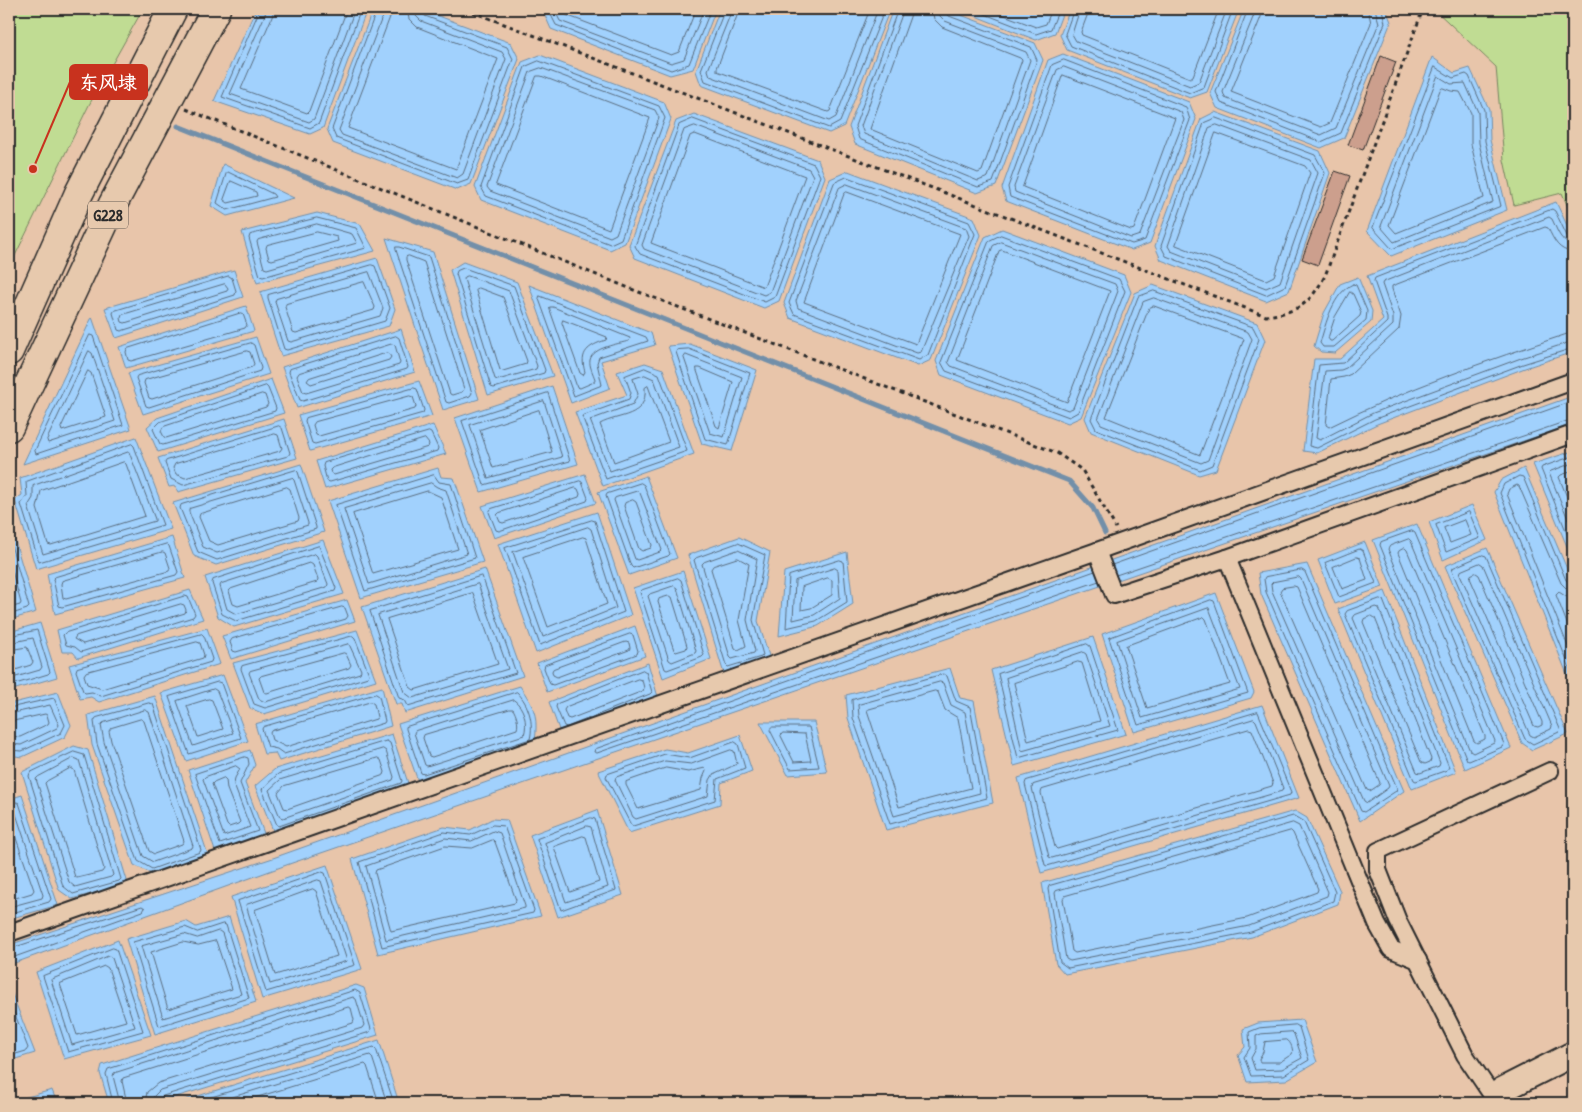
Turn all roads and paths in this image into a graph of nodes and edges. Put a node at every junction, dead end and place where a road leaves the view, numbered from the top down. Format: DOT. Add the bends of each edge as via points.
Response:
graph roads {
  1 [pos="173,9"];
  2 [pos="182,9"];
  3 [pos="465,9"];
  4 [pos="1423,9"];
  5 [pos="212,16"];
  6 [pos="167,101"];
  7 [pos="68,217"];
  8 [pos="99,233"];
  9 [pos="9,351"];
  10 [pos="1573,381"];
  11 [pos="9,427"];
  12 [pos="1573,434"];
  13 [pos="1124,541"];
  14 [pos="1097,551"];
  15 [pos="1227,558"];
  16 [pos="1550,771"];
  17 [pos="9,933"];
  18 [pos="1418,960"];
  19 [pos="1573,1054"];
  20 [pos="1495,1102"];
  1 -- 7 [label="highway, G228"];
  2 -- 5 [label="highway"];
  3 -- 4 [label="path" via="1266,316 1284,314 1300,307 1314,295 1325,276"];
  5 -- 6 [label="highway, G228"];
  6 -- 8 [label="highway, G228"];
  6 -- 13 [label="path" via="639,292 1057,453 1082,470"];
  7 -- 8 [label="highway"];
  7 -- 9 [label="highway, G228"];
  8 -- 11 [label="highway, G228"];
  10 -- 13 [label="street"];
  12 -- 15 [label="street"];
  13 -- 14 [label="street"];
  14 -- 15 [label="street" via="1114,595"];
  14 -- 17 [label="street"];
  15 -- 18 [label="street" via="1377,924 1391,949"];
  16 -- 18 [label="street" via="1378,851 1378,870"];
  18 -- 20 [label="street" via="1465,1055"];
  19 -- 20 [label="street" via="1502,1090"];
}
